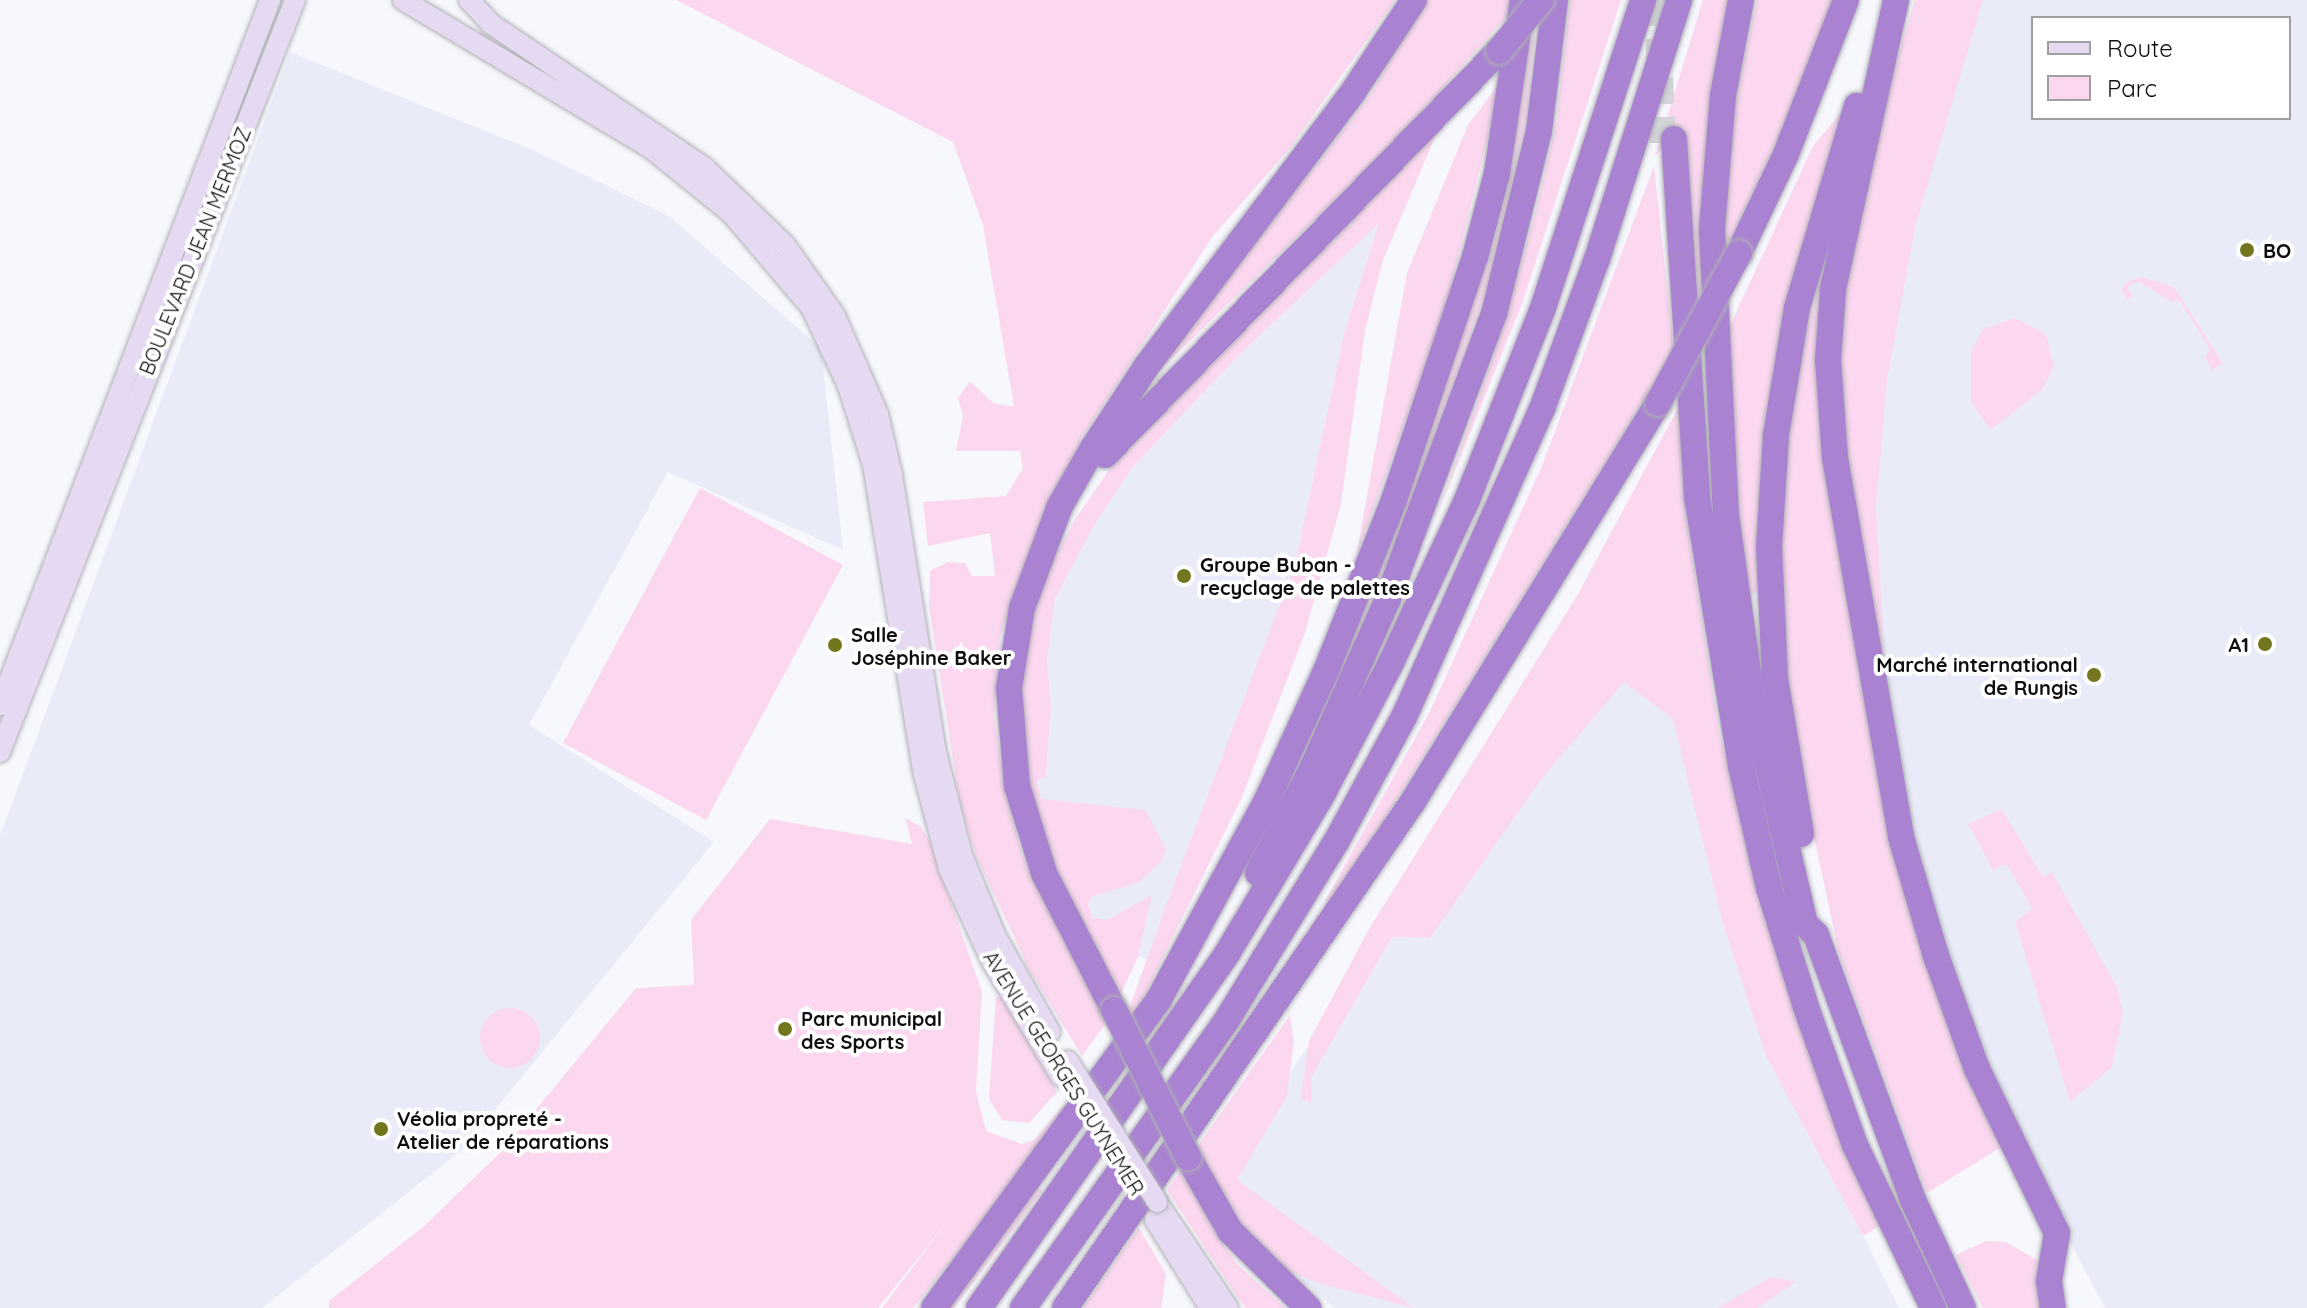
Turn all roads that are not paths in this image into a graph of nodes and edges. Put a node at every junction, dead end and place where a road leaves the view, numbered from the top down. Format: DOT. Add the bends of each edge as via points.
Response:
graph roads {
  1 [pos="270,0"];
  2 [pos="403,0"];
  3 [pos="469,0"];
  4 [pos="1414,0"];
  5 [pos="1523,0"];
  6 [pos="1541,0"];
  7 [pos="1555,0"];
  8 [pos="1643,0"];
  9 [pos="1679,0"];
  10 [pos="1741,0"];
  11 [pos="1846,0"];
  12 [pos="1895,0"];
  13 [pos="299,3"];
  14 [pos="1669,145"];
  15 [pos="812,279"];
  16 [pos="811,307"];
  17 [pos="826,336"];
  18 [pos="878,414"];
  19 [pos="91,494"];
  20 [pos="1032,573"];
  21 [pos="911,641"];
  22 [pos="0,705"];
  23 [pos="0,752"];
  24 [pos="1816,935"];
  25 [pos="1184,1019"];
  26 [pos="1065,1069"];
  27 [pos="1154,1207"];
  28 [pos="934,1308"];
  29 [pos="979,1308"];
  30 [pos="1023,1308"];
  31 [pos="1065,1308"];
  32 [pos="1210,1308"];
  33 [pos="1228,1308"];
  34 [pos="1308,1308"];
  35 [pos="1933,1308"];
  36 [pos="1963,1308"];
  37 [pos="2053,1308"];
  1 -- 19 [label="main road, BOULEVARD JEAN MERMOZ"];
  2 -- 16 [label="main road, AVENUE GEORGES GUYNEMER" via="652,149 731,213"];
  3 -- 15 [label="main road" via="491,24 705,168 756,214"];
  4 -- 20 [label="highway" via="1331,123 1146,367 1067,492"];
  5 -- 28 [label="highway" via="1497,173 1475,257 1399,487 1326,671 1266,802 1159,999"];
  6 -- 20 [label="highway, bridge" via="1499,51 1129,428 1085,481"];
  7 -- 25 [label="highway" via="1529,183 1494,314 1458,417 1352,682"];
  8 -- 25 [label="highway" via="1543,308 1461,514 1323,793"];
  9 -- 30 [label="highway" via="1548,395 1404,717 1320,869 1228,1018"];
  10 -- 24 [label="highway" via="1723,95 1712,230 1726,515 1756,721 1805,924"];
  11 -- 31 [label="highway, bridge" via="1786,154 1658,403 1412,803"];
  12 -- 24 [label="highway" via="1807,267 1776,435 1769,547 1775,678 1788,773 1820,924"];
  12 -- 37 [label="highway" via="1833,290 1828,360 1835,458 1905,852 1977,1069 2057,1233 2049,1281"];
  13 -- 19 [label="main road, BOULEVARD JEAN MERMOZ"];
  14 -- 35 [label="highway" via="1708,582 1769,888 1855,1145"];
  15 -- 16 [label="main road"];
  15 -- 18 [label="main road" via="835,316"];
  16 -- 17 [label="main road, AVENUE GEORGES GUYNEMER"];
  17 -- 18 [label="main road" via="845,350"];
  17 -- 21 [label="main road, AVENUE GEORGES GUYNEMER" via="873,465"];
  18 -- 21 [label="main road" via="906,542"];
  19 -- 22 [label="main road"];
  19 -- 23 [label="main road"];
  20 -- 34 [label="highway, bridge" via="1011,663 1009,734 1017,786 1044,873 1230,1231"];
  21 -- 26 [label="main road, AVENUE GEORGES GUYNEMER" via="947,803 980,904"];
  21 -- 26 [label="main road, AVENUE GEORGES GUYNEMER" via="924,775 949,869 992,962"];
  24 -- 36 [label="highway" via="1913,1200"];
  25 -- 29 [label="highway"];
  26 -- 27 [label="main road, AVENUE GEORGES GUYNEMER"];
  27 -- 32 [label="main road, AVENUE GEORGES GUYNEMER"];
  27 -- 33 [label="main road, AVENUE GEORGES GUYNEMER"];
}
